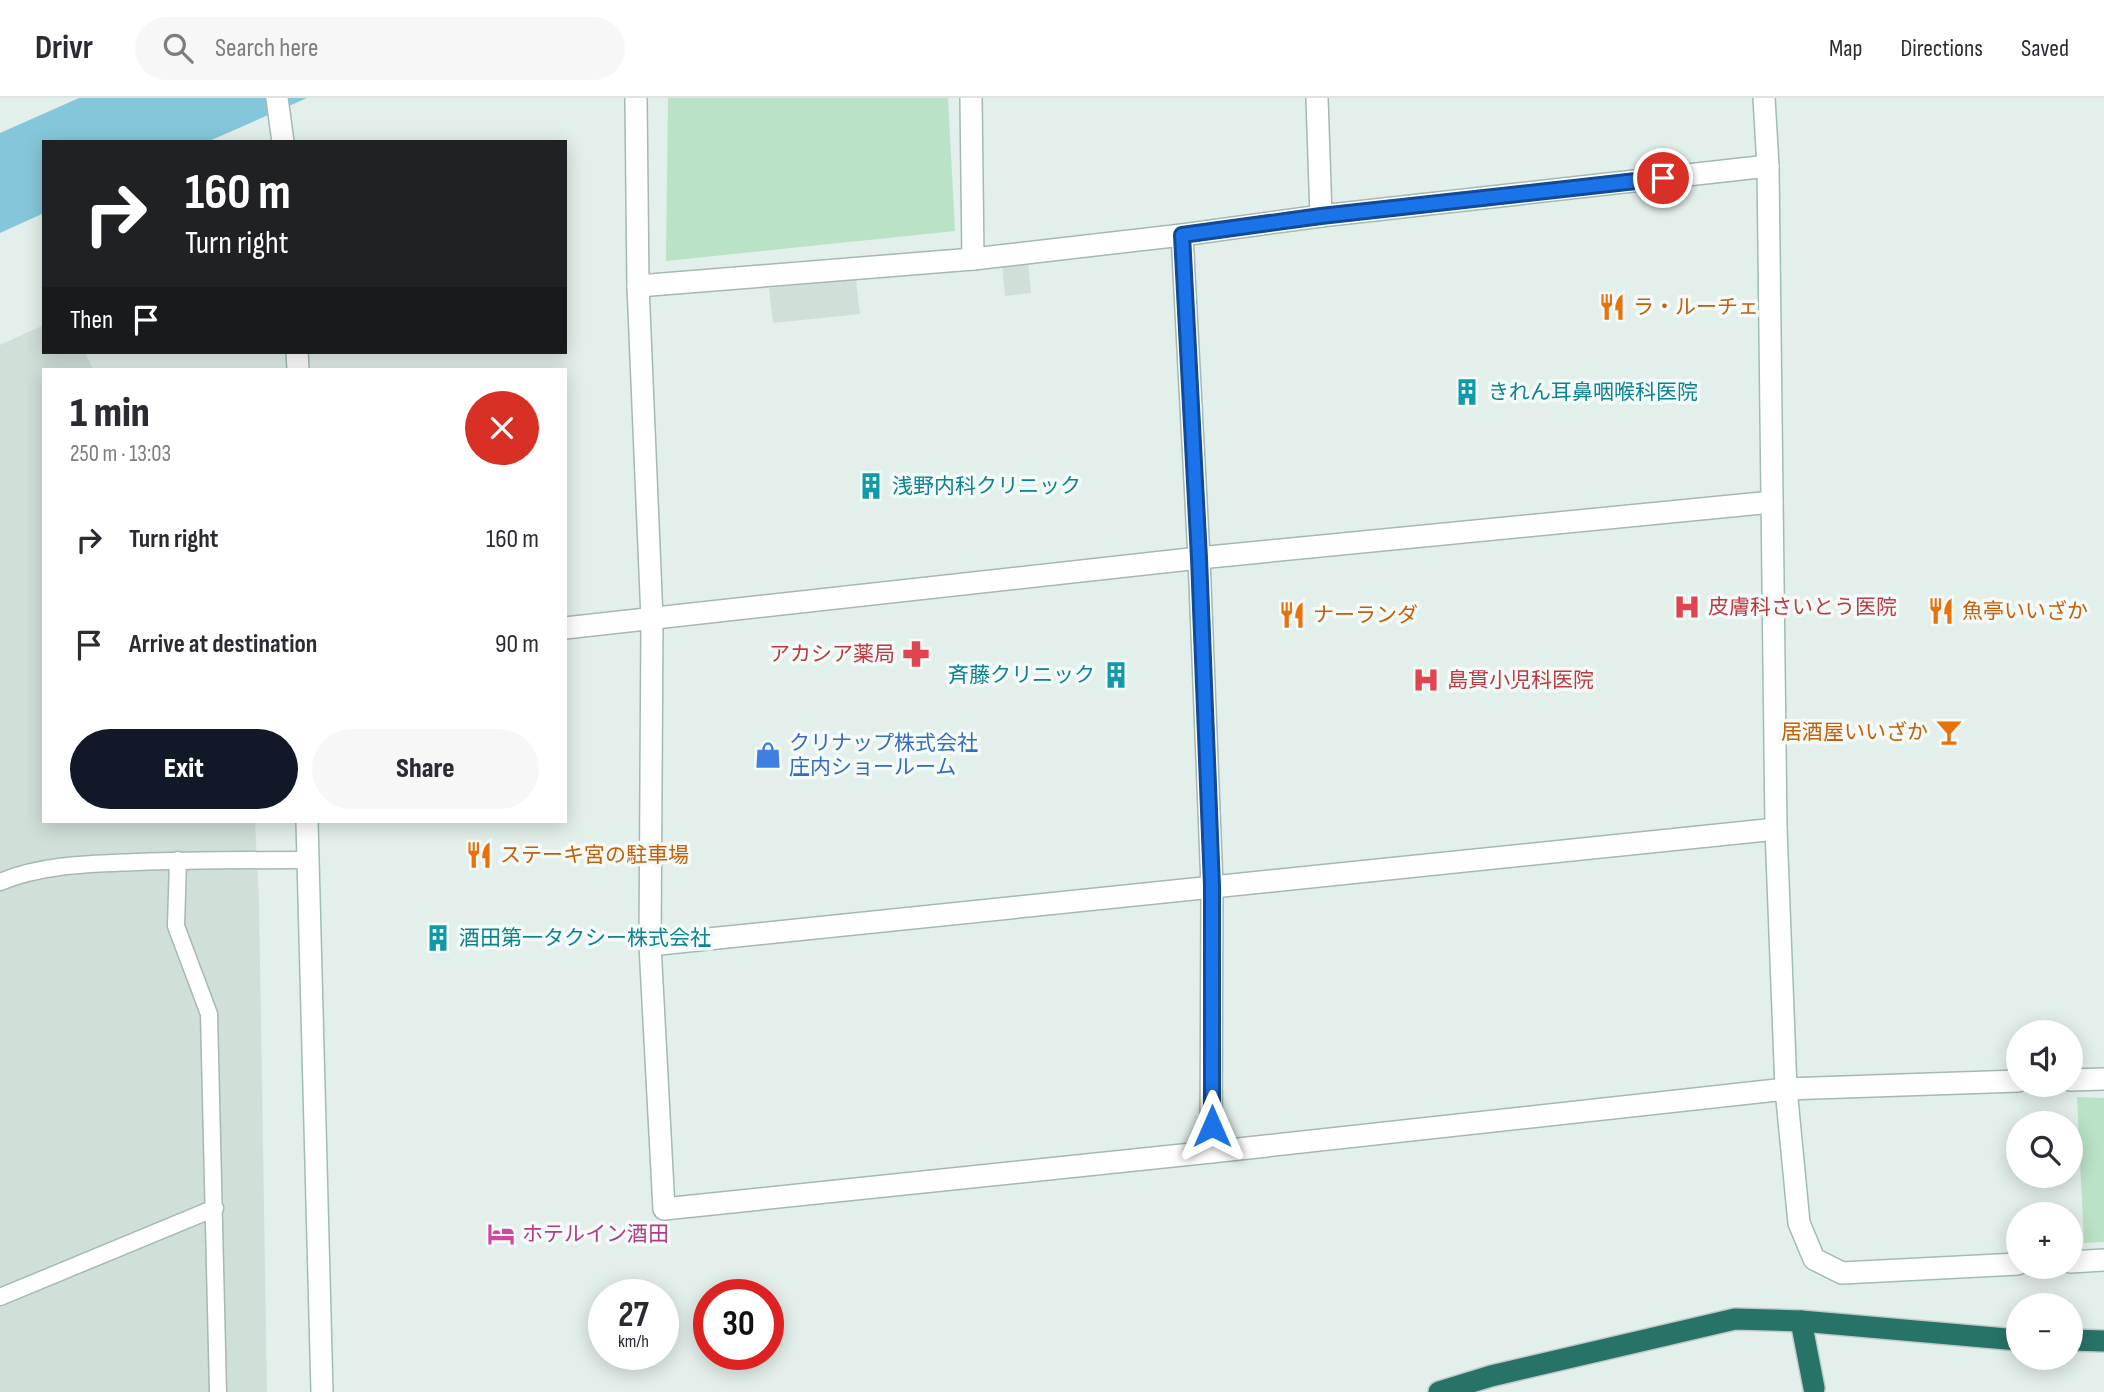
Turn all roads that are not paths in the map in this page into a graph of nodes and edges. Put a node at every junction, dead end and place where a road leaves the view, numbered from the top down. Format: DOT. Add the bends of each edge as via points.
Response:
graph roads {
  1 [pos="276,98"];
  2 [pos="636,98"];
  3 [pos="971,98"];
  4 [pos="1317,98"];
  5 [pos="1764,98"];
  6 [pos="283,140"];
  7 [pos="1768,166"];
  8 [pos="1321,216"];
  9 [pos="1182,235"];
  10 [pos="973,259"];
  11 [pos="638,286"];
  12 [pos="1772,502"];
  13 [pos="1199,558"];
  14 [pos="652,619"];
  15 [pos="567,628"];
  16 [pos="307,823"];
  17 [pos="1776,829"];
  18 [pos="178,860"];
  19 [pos="308,860"];
  20 [pos="0,883"];
  21 [pos="1212,886"];
  22 [pos="650,944"];
  23 [pos="2104,1079"];
  24 [pos="2083,1080"];
  25 [pos="2006,1081"];
  26 [pos="1786,1088"];
  27 [pos="1212,1152"];
  28 [pos="215,1208"];
  29 [pos="2104,1260"];
  30 [pos="2083,1261"];
  31 [pos="2006,1265"];
  32 [pos="0,1297"];
  33 [pos="1801,1321"];
  34 [pos="2006,1339"];
  35 [pos="2083,1340"];
  36 [pos="2104,1341"];
  37 [pos="1814,1388"];
  38 [pos="218,1392"];
  39 [pos="323,1392"];
  40 [pos="1439,1392"];
  1 -- 6 [label="street"];
  2 -- 11 [label="street"];
  3 -- 10 [label="street"];
  4 -- 8 [label="street"];
  5 -- 7 [label="street"];
  7 -- 8 [label="street"];
  7 -- 12 [label="street"];
  8 -- 9 [label="street"];
  9 -- 10 [label="street"];
  9 -- 13 [label="street"];
  10 -- 11 [label="street"];
  11 -- 14 [label="street"];
  12 -- 13 [label="street"];
  12 -- 17 [label="street"];
  13 -- 14 [label="street"];
  13 -- 21 [label="street"];
  14 -- 15 [label="street"];
  14 -- 22 [label="street"];
  16 -- 19 [label="street"];
  17 -- 21 [label="street"];
  17 -- 26 [label="street"];
  18 -- 19 [label="lane"];
  18 -- 20 [label="lane" via="69,865"];
  18 -- 28 [label="lane" via="176,926 209,1014"];
  19 -- 39 [label="street"];
  21 -- 22 [label="street"];
  21 -- 27 [label="street"];
  22 -- 27 [label="street" via="664,1209"];
  23 -- 24 [label="street"];
  25 -- 26 [label="street"];
  26 -- 27 [label="street"];
  26 -- 31 [label="street" via="1799,1223 1814,1259 1842,1273"];
  28 -- 32 [label="lane"];
  28 -- 38 [label="lane"];
  29 -- 30 [label="street"];
  33 -- 34 [label="highway"];
  33 -- 37 [label="highway"];
  33 -- 40 [label="highway" via="1735,1319"];
  35 -- 36 [label="highway"];
}
